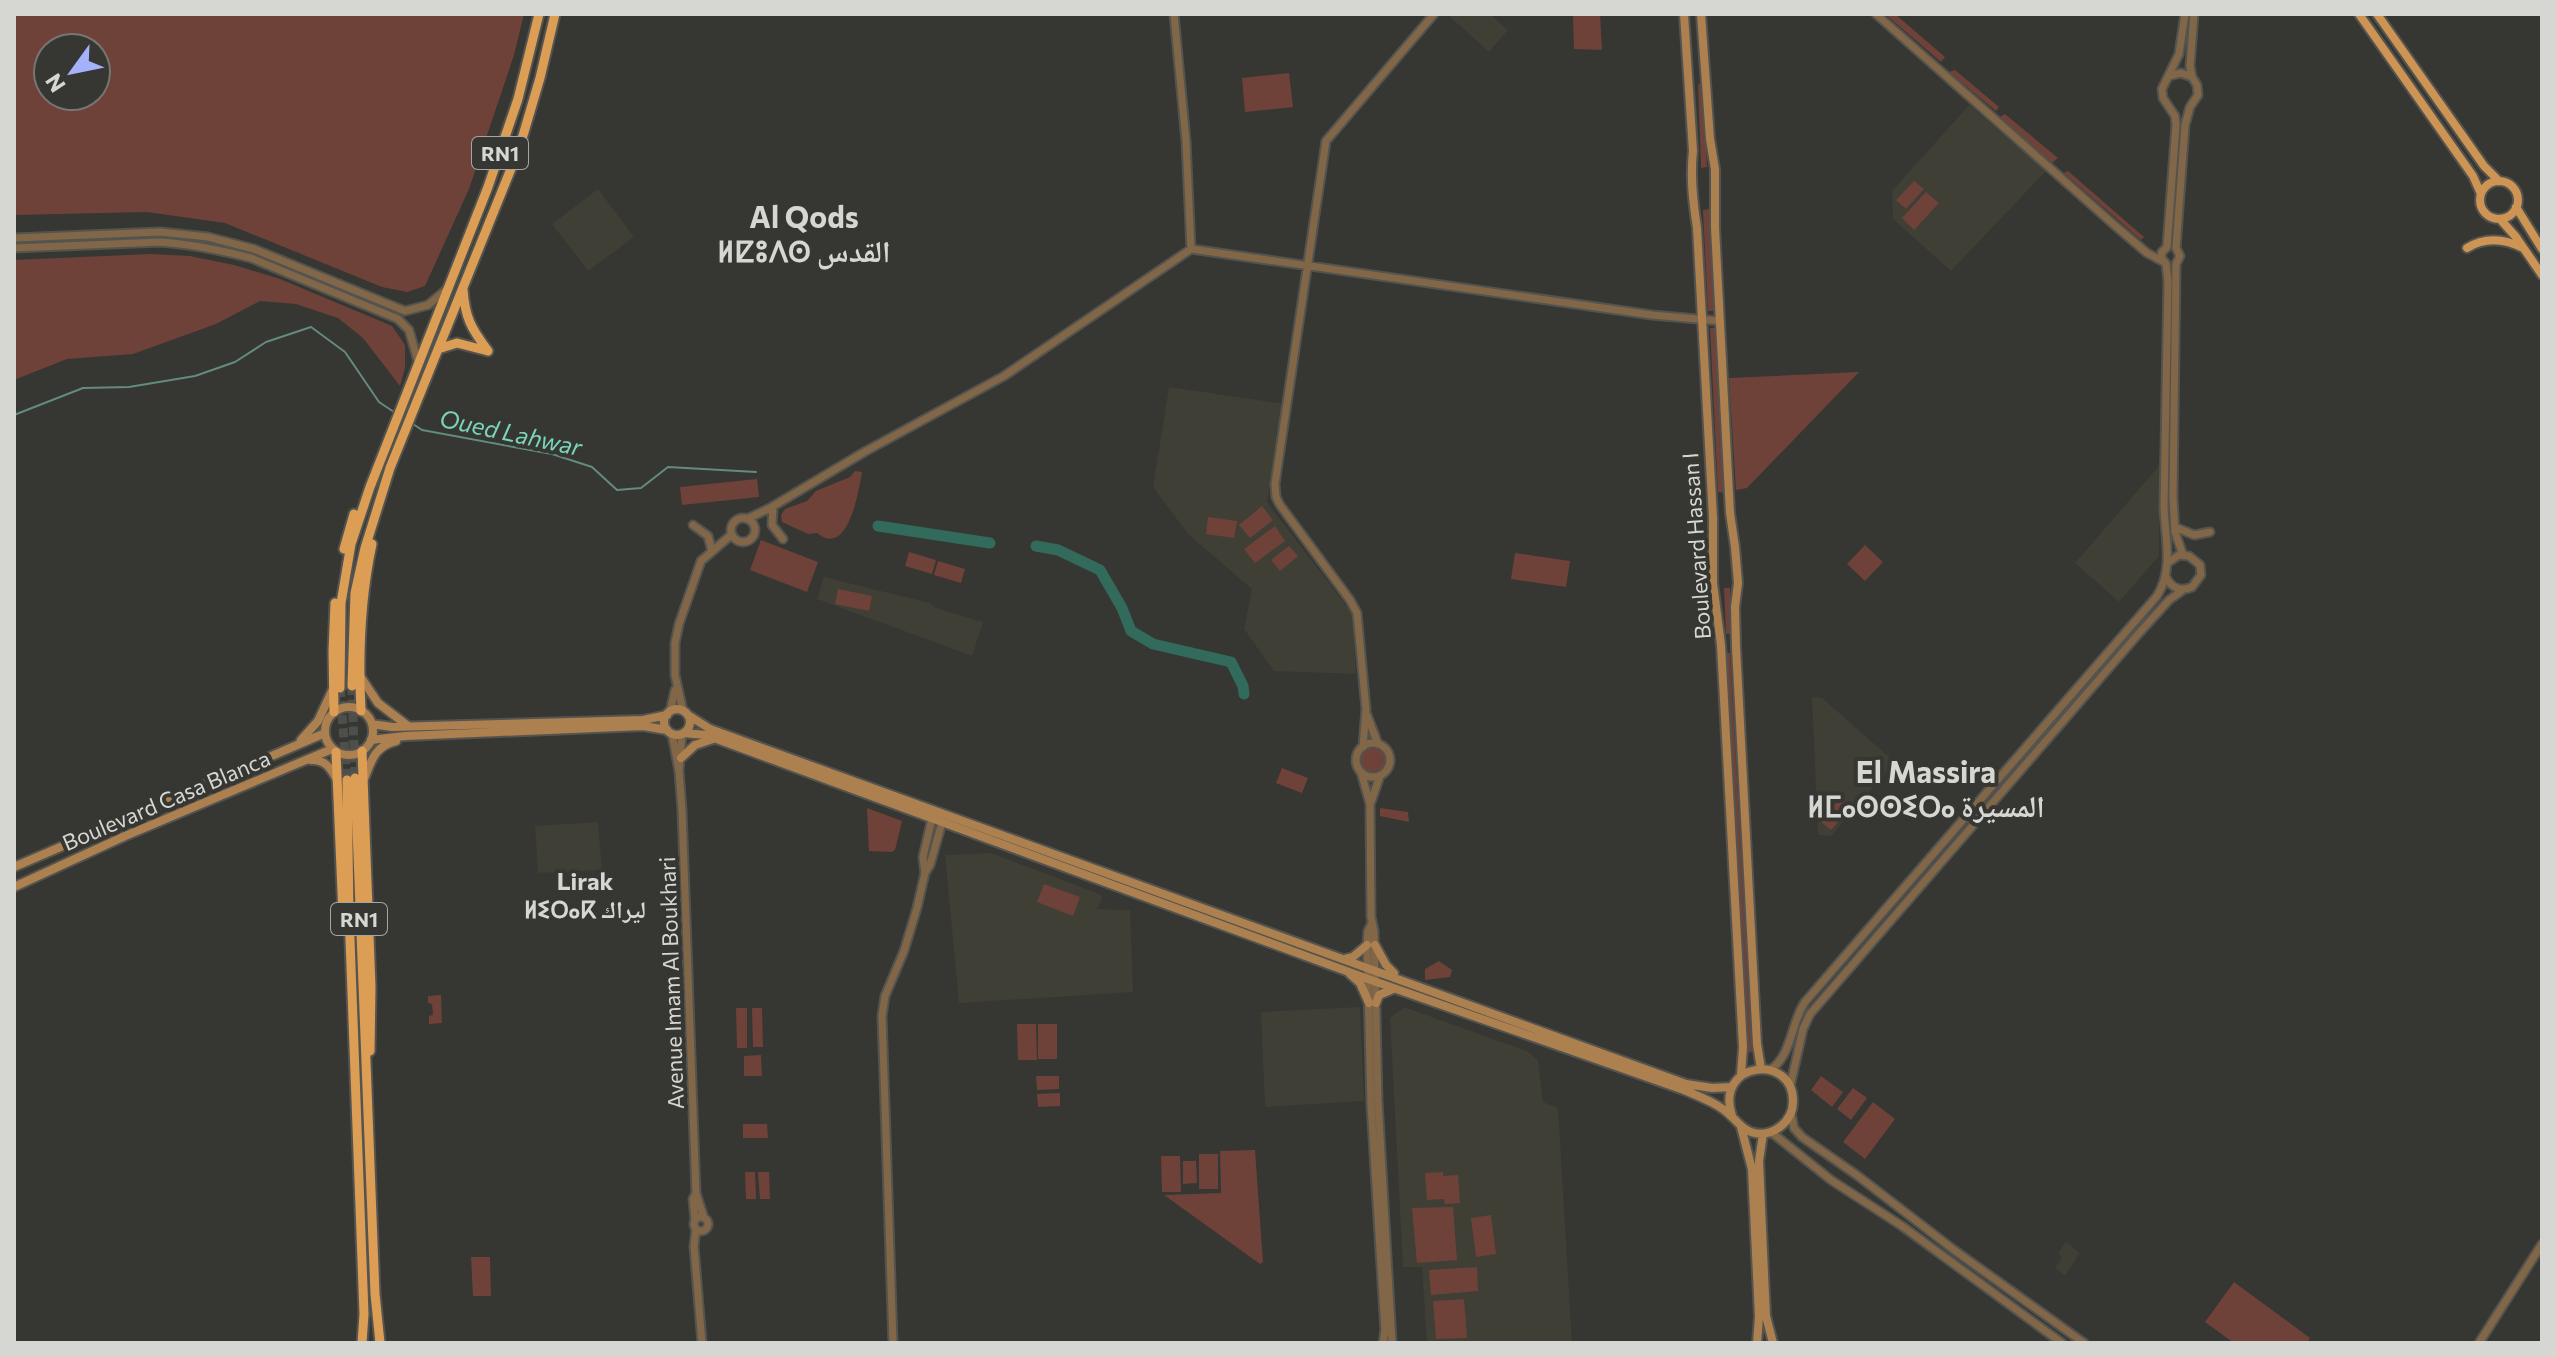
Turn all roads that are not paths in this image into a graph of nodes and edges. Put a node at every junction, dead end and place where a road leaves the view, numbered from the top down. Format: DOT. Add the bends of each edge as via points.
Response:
graph roads {
  1 [pos="539,14"];
  2 [pos="555,14"];
  3 [pos="1174,14"];
  4 [pos="1434,14"];
  5 [pos="1684,14"];
  6 [pos="1701,14"];
  7 [pos="1876,14"];
  8 [pos="2185,14"];
  9 [pos="2194,14"];
  10 [pos="2359,14"];
  11 [pos="2377,14"];
  12 [pos="2169,76"];
  13 [pos="2192,77"];
  14 [pos="2171,107"];
  15 [pos="2190,107"];
  16 [pos="2499,181"];
  17 [pos="2481,194"];
  18 [pos="2516,207"];
  19 [pos="2500,219"];
  20 [pos="14,238"];
  21 [pos="2140,246"];
  22 [pos="14,248"];
  23 [pos="2169,248"];
  24 [pos="2467,248"];
  25 [pos="2524,248"];
  26 [pos="1191,249"];
  27 [pos="2542,249"];
  28 [pos="2165,263"];
  29 [pos="2176,264"];
  30 [pos="1309,265"];
  31 [pos="2542,275"];
  32 [pos="463,286"];
  33 [pos="448,288"];
  34 [pos="1702,321"];
  35 [pos="1720,321"];
  36 [pos="438,349"];
  37 [pos="418,366"];
  38 [pos="390,468"];
  39 [pos="772,508"];
  40 [pos="747,519"];
  41 [pos="693,525"];
  42 [pos="2175,527"];
  43 [pos="755,529"];
  44 [pos="2210,532"];
  45 [pos="734,538"];
  46 [pos="783,539"];
  47 [pos="713,550"];
  48 [pos="2183,555"];
  49 [pos="2169,562"];
  50 [pos="2166,577"];
  51 [pos="2183,590"];
  52 [pos="359,674"];
  53 [pos="676,684"];
  54 [pos="352,686"];
  55 [pos="336,689"];
  56 [pos="1366,709"];
  57 [pos="361,711"];
  58 [pos="334,712"];
  59 [pos="668,713"];
  60 [pos="685,713"];
  61 [pos="372,724"];
  62 [pos="407,731"];
  63 [pos="669,732"];
  64 [pos="325,733"];
  65 [pos="683,734"];
  66 [pos="717,739"];
  67 [pos="371,740"];
  68 [pos="1378,744"];
  69 [pos="293,746"];
  70 [pos="1363,747"];
  71 [pos="334,750"];
  72 [pos="362,751"];
  73 [pos="681,758"];
  74 [pos="306,760"];
  75 [pos="679,771"];
  76 [pos="1361,772"];
  77 [pos="1380,776"];
  78 [pos="336,778"];
  79 [pos="355,778"];
  80 [pos="1370,804"];
  81 [pos="933,814"];
  82 [pos="943,818"];
  83 [pos="14,867"];
  84 [pos="925,873"];
  85 [pos="14,887"];
  86 [pos="1371,945"];
  87 [pos="1344,964"];
  88 [pos="1371,968"];
  89 [pos="1401,979"];
  90 [pos="1372,980"];
  91 [pos="1398,990"];
  92 [pos="1372,1003"];
  93 [pos="354,1057"];
  94 [pos="1765,1069"];
  95 [pos="1741,1075"];
  96 [pos="1732,1087"];
  97 [pos="1790,1087"];
  98 [pos="1791,1113"];
  99 [pos="1732,1116"];
  100 [pos="1741,1127"];
  101 [pos="1767,1133"];
  102 [pos="696,1193"];
  103 [pos="704,1218"];
  104 [pos="698,1227"];
  105 [pos="2542,1244"];
  106 [pos="1770,1333"];
  107 [pos="1757,1338"];
  108 [pos="362,1343"];
  109 [pos="380,1343"];
  110 [pos="702,1343"];
  111 [pos="893,1343"];
  112 [pos="1383,1343"];
  113 [pos="1392,1343"];
  114 [pos="1773,1343"];
  115 [pos="2062,1343"];
  116 [pos="2084,1343"];
  117 [pos="2479,1343"];
  1 -- 33 [label="highway, RN1" via="518,99"];
  2 -- 32 [label="highway, RN1" via="519,149"];
  3 -- 26 [label="street"];
  4 -- 30 [label="street" via="1326,141"];
  5 -- 34 [label="main road, Boulevard Hassan I" via="1693,151 1691,206"];
  6 -- 35 [label="main road, Boulevard Hassan I" via="1715,169"];
  7 -- 21 [label="street"];
  8 -- 12 [label="street" via="2179,54"];
  9 -- 13 [label="street"];
  10 -- 17 [label="main road"];
  11 -- 16 [label="main road"];
  12 -- 13 [label="street"];
  12 -- 14 [label="street" via="2162,94"];
  13 -- 15 [label="street" via="2198,95"];
  14 -- 15 [label="street"];
  14 -- 23 [label="street" via="2176,125"];
  15 -- 23 [label="street"];
  16 -- 17 [label="main road"];
  16 -- 18 [label="main road" via="2513,188"];
  17 -- 19 [label="main road" via="2483,210"];
  18 -- 19 [label="main road"];
  18 -- 27 [label="main road"];
  19 -- 25 [label="main road"];
  20 -- 33 [label="street" via="160,232 208,237 254,249 405,311 428,305"];
  21 -- 23 [label="street"];
  21 -- 28 [label="street"];
  22 -- 37 [label="street" via="160,242 251,258 398,319 412,336"];
  23 -- 28 [label="street" via="2161,257"];
  23 -- 29 [label="street" via="2180,256"];
  24 -- 25 [label="main road" via="2491,240"];
  25 -- 31 [label="main road"];
  26 -- 30 [label="street"];
  26 -- 39 [label="street" via="1004,376"];
  28 -- 29 [label="street"];
  28 -- 49 [label="street" via="2164,507"];
  29 -- 42 [label="street"];
  30 -- 34 [label="street"];
  30 -- 56 [label="street" via="1275,491 1355,609"];
  32 -- 36 [label="highway, RN1"];
  32 -- 36 [label="highway" via="466,316 488,351 457,343"];
  33 -- 37 [label="highway, RN1"];
  34 -- 35 [label="street"];
  34 -- 95 [label="main road, Boulevard Hassan I" via="1713,583 1744,1053"];
  35 -- 94 [label="main road, Boulevard Hassan I" via="1738,583 1736,647 1757,1044"];
  36 -- 38 [label="highway, RN1"];
  37 -- 55 [label="highway, RN1" via="345,544 334,614"];
  38 -- 52 [label="highway" via="363,595"];
  38 -- 54 [label="highway, RN1" via="356,589"];
  39 -- 40 [label="street"];
  39 -- 43 [label="street"];
  39 -- 46 [label="street" via="772,525"];
  40 -- 43 [label="street"];
  40 -- 45 [label="street" via="734,522"];
  41 -- 47 [label="street" via="708,536"];
  42 -- 44 [label="street" via="2194,535"];
  42 -- 48 [label="street"];
  43 -- 45 [label="street" via="749,540"];
  45 -- 47 [label="street"];
  47 -- 53 [label="street" via="701,561 675,643"];
  48 -- 49 [label="street"];
  48 -- 51 [label="street" via="2193,558 2201,570 2196,584"];
  49 -- 50 [label="street"];
  50 -- 51 [label="street"];
  50 -- 94 [label="street" via="2157,596 1805,1002 1783,1056"];
  51 -- 97 [label="street" via="2140,632 1810,1014"];
  52 -- 57 [label="highway"];
  52 -- 62 [label="main road" via="378,703"];
  53 -- 59 [label="street"];
  53 -- 60 [label="street"];
  55 -- 58 [label="highway"];
  55 -- 69 [label="main road" via="318,721"];
  56 -- 68 [label="street"];
  56 -- 70 [label="street"];
  57 -- 58 [label="main road" via="352,707"];
  57 -- 61 [label="main road"];
  58 -- 64 [label="main road"];
  59 -- 60 [label="main road"];
  59 -- 62 [label="main road" via="648,719"];
  59 -- 63 [label="main road" via="664,723"];
  60 -- 65 [label="main road" via="690,725"];
  60 -- 81 [label="main road" via="703,726"];
  61 -- 62 [label="main road"];
  61 -- 67 [label="main road"];
  62 -- 63 [label="main road" via="643,726"];
  62 -- 67 [label="main road"];
  62 -- 79 [label="main road" via="377,750"];
  63 -- 65 [label="main road"];
  63 -- 75 [label="street, Avenue Imam Al Boukhari"];
  64 -- 69 [label="main road, Boulevard Casa Blanca"];
  64 -- 71 [label="main road"];
  65 -- 66 [label="main road"];
  65 -- 73 [label="street, Avenue Imam Al Boukhari"];
  66 -- 73 [label="main road" via="699,742"];
  66 -- 81 [label="main road"];
  67 -- 72 [label="main road"];
  68 -- 70 [label="street"];
  68 -- 77 [label="street" via="1390,759"];
  69 -- 83 [label="main road, Boulevard Casa Blanca"];
  70 -- 76 [label="street" via="1357,757"];
  71 -- 72 [label="main road" via="349,755"];
  71 -- 74 [label="main road, Boulevard Casa Blanca"];
  71 -- 78 [label="highway"];
  72 -- 79 [label="highway"];
  73 -- 75 [label="street, Avenue Imam Al Boukhari"];
  74 -- 78 [label="main road" via="321,761"];
  74 -- 85 [label="main road, Boulevard Casa Blanca"];
  75 -- 102 [label="street, Avenue Imam Al Boukhari"];
  76 -- 77 [label="street"];
  76 -- 80 [label="street"];
  77 -- 80 [label="street"];
  78 -- 93 [label="highway"];
  79 -- 93 [label="highway, RN1"];
  79 -- 109 [label="highway" via="371,987 370,1050 365,1061"];
  80 -- 86 [label="street"];
  81 -- 82 [label="main road"];
  81 -- 84 [label="street" via="923,857"];
  82 -- 84 [label="street"];
  82 -- 87 [label="main road"];
  84 -- 111 [label="street" via="882,1016"];
  86 -- 87 [label="main road"];
  86 -- 88 [label="street"];
  86 -- 89 [label="main road"];
  87 -- 88 [label="main road"];
  87 -- 90 [label="main road"];
  87 -- 92 [label="main road"];
  88 -- 89 [label="main road"];
  88 -- 90 [label="street"];
  89 -- 96 [label="main road" via="1686,1084"];
  90 -- 91 [label="main road"];
  90 -- 92 [label="street"];
  91 -- 92 [label="main road" via="1384,992"];
  91 -- 99 [label="main road" via="1684,1090"];
  92 -- 112 [label="street" via="1371,1105"];
  92 -- 113 [label="street"];
  93 -- 108 [label="highway, RN1"];
  94 -- 95 [label="main road"];
  94 -- 97 [label="main road"];
  95 -- 96 [label="main road"];
  96 -- 99 [label="main road"];
  97 -- 98 [label="main road"];
  98 -- 101 [label="main road"];
  98 -- 116 [label="street" via="1802,1137"];
  99 -- 100 [label="main road"];
  100 -- 101 [label="main road"];
  100 -- 107 [label="main road" via="1751,1163"];
  101 -- 106 [label="main road" via="1759,1161"];
  101 -- 115 [label="street"];
  102 -- 103 [label="street, Avenue Imam Al Boukhari"];
  102 -- 104 [label="street, Avenue Imam Al Boukhari"];
  103 -- 104 [label="street"];
  103 -- 104 [label="street" via="708,1226"];
  104 -- 110 [label="street, Avenue Imam Al Boukhari"];
  105 -- 117 [label="street"];
  106 -- 107 [label="main road" via="1764,1331"];
  106 -- 114 [label="main road"];
}
